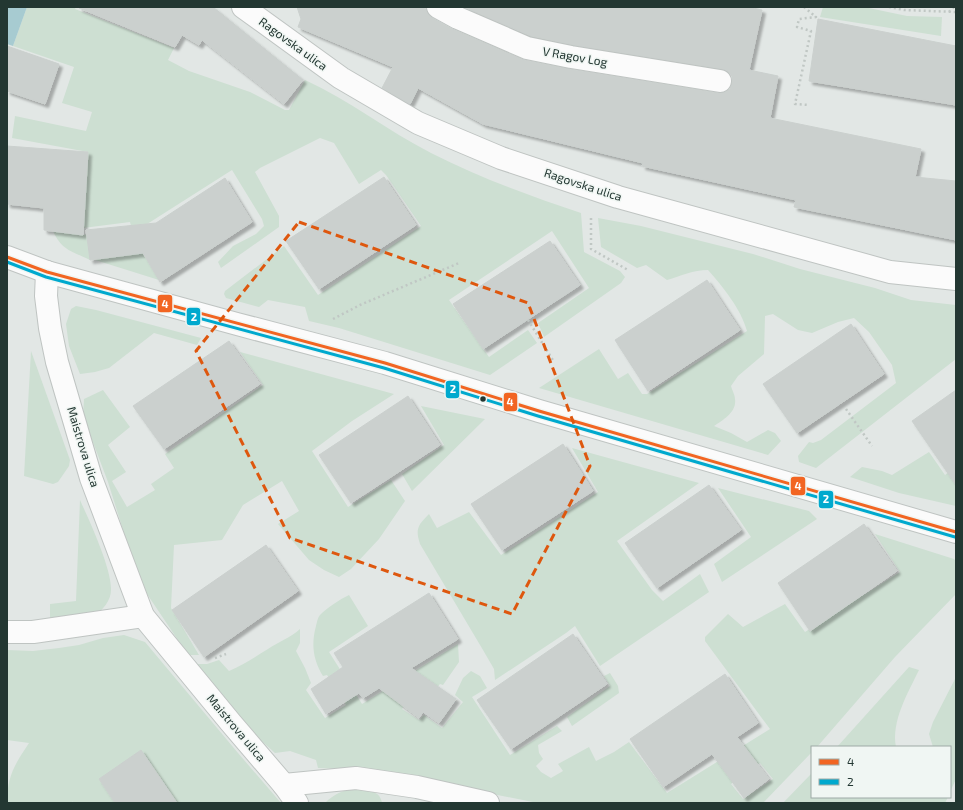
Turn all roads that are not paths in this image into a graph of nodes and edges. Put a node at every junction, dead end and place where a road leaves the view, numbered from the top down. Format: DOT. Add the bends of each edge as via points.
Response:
graph roads {
  1 [pos="243,7"];
  2 [pos="438,7"];
  3 [pos="720,81"];
  4 [pos="7,258"];
  5 [pos="47,272"];
  6 [pos="956,279"];
  7 [pos="956,532"];
  8 [pos="143,616"];
  9 [pos="7,632"];
  10 [pos="284,784"];
  11 [pos="297,803"];
  12 [pos="488,803"];
  1 -- 6 [label="street, Ragovska ulica" via="341,78 418,123 501,158 618,197 890,272"];
  2 -- 3 [label="street, V Ragov Log" via="527,48"];
  4 -- 5 [label="street"];
  5 -- 7 [label="street" via="385,363 539,411"];
  5 -- 8 [label="street, Maistrova ulica" via="46,296 57,362 91,478"];
  8 -- 9 [label="street" via="33,632"];
  8 -- 10 [label="street, Maistrova ulica" via="230,723"];
  10 -- 11 [label="street, Maistrova ulica"];
  10 -- 12 [label="street" via="356,778 417,787"];
}
